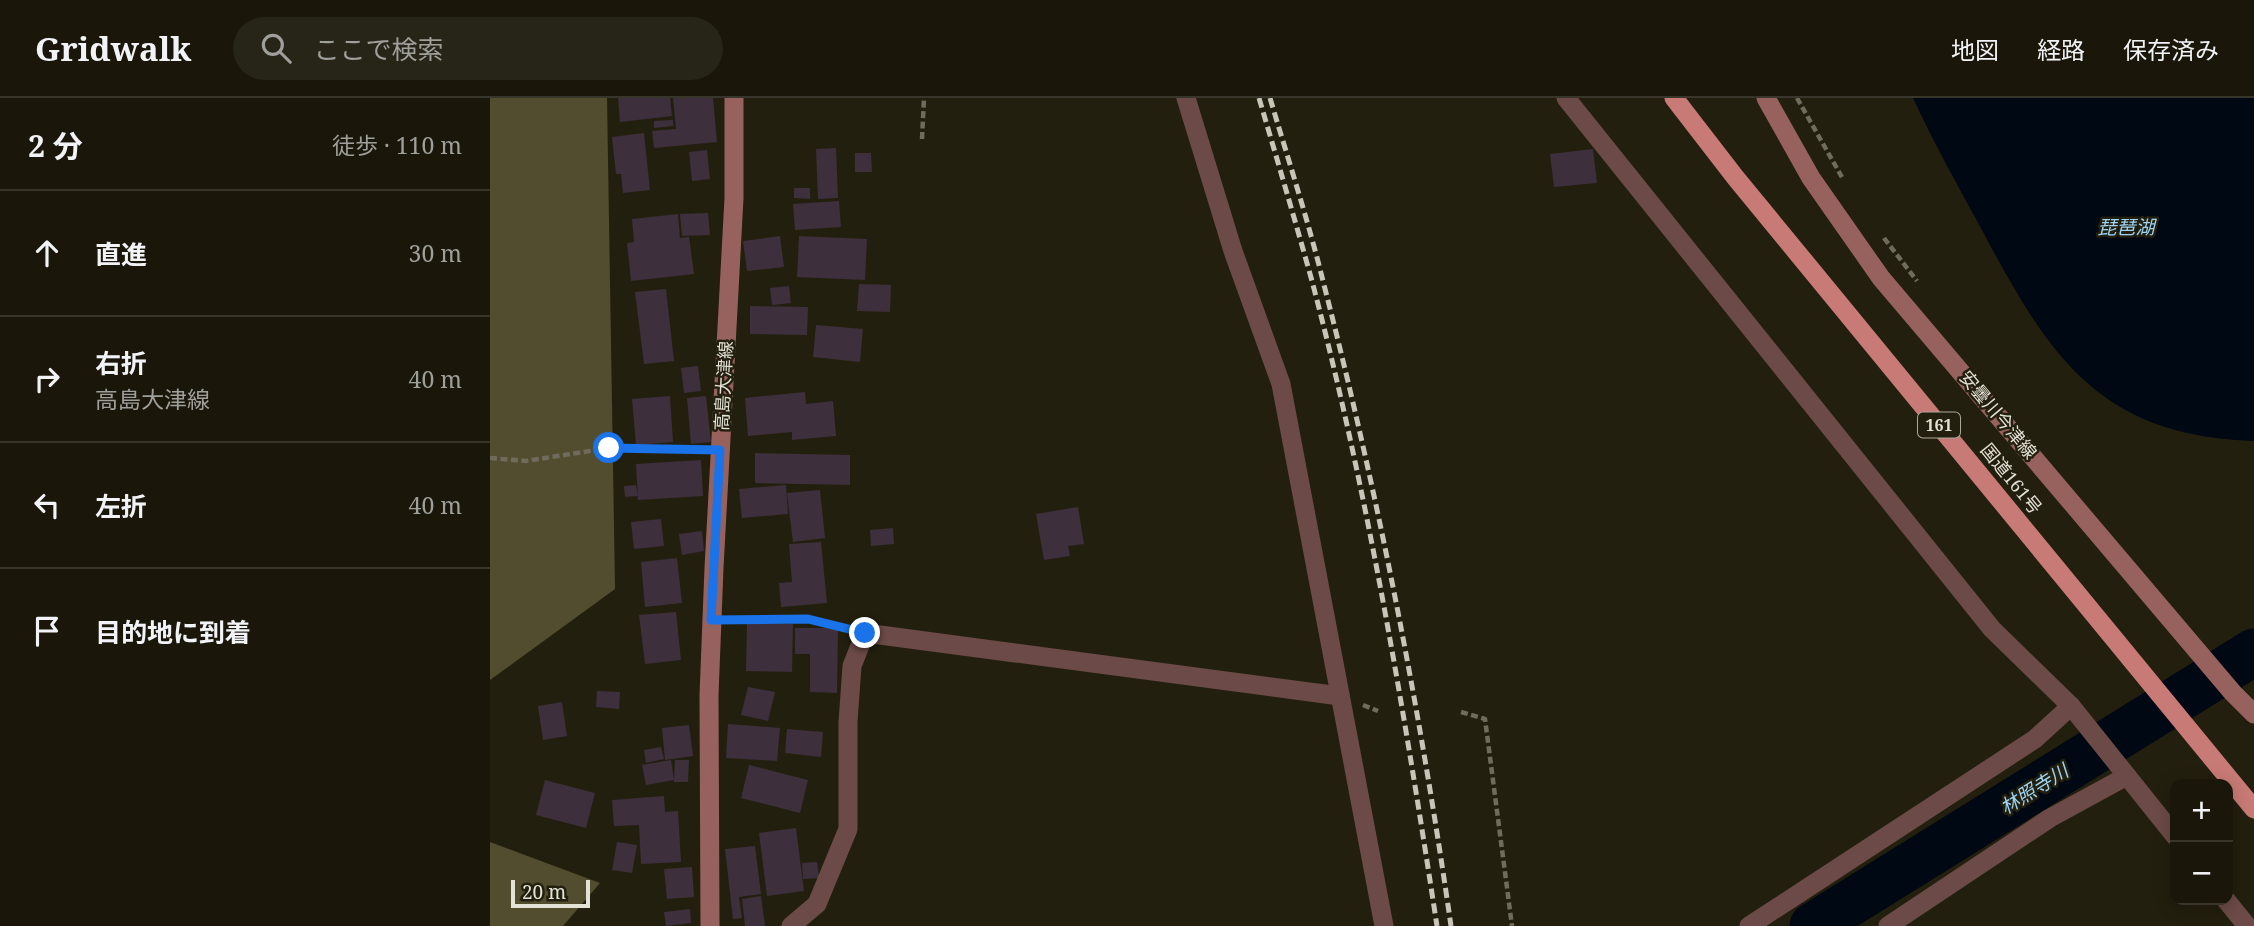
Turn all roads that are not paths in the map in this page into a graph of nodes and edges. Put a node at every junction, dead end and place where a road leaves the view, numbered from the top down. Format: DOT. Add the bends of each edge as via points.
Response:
graph roads {
  1 [pos="734,98"];
  2 [pos="1186,98"];
  3 [pos="1566,98"];
  4 [pos="1665,98"];
  5 [pos="1675,98"];
  6 [pos="1766,98"];
  7 [pos="1735,177"];
  8 [pos="1340,696"];
  9 [pos="2074,711"];
  10 [pos="2254,714"];
  11 [pos="2123,771"];
  12 [pos="2254,809"];
  13 [pos="2170,830"];
  14 [pos="2230,905"];
  15 [pos="710,926"];
  16 [pos="791,926"];
  17 [pos="1384,926"];
  18 [pos="1749,926"];
  19 [pos="1888,926"];
  20 [pos="2247,926"];
  1 -- 15 [label="main road, 高島大津線" via="734,198 711,620"];
  2 -- 8 [label="street" via="1233,251 1281,384"];
  3 -- 9 [label="street" via="1992,629"];
  4 -- 7 [label="highway, 国道161号 / 161"];
  5 -- 7 [label="highway, 国道161号 / 161"];
  6 -- 10 [label="main road, 安曇川今津線" via="1811,178 1881,278"];
  7 -- 12 [label="highway, 国道161号 / 161"];
  8 -- 16 [label="street" via="865,633 852,666 848,829 817,904"];
  8 -- 17 [label="street"];
  9 -- 11 [label="street"];
  9 -- 18 [label="street"];
  11 -- 13 [label="street"];
  11 -- 19 [label="street"];
  14 -- 20 [label="street"];
}
